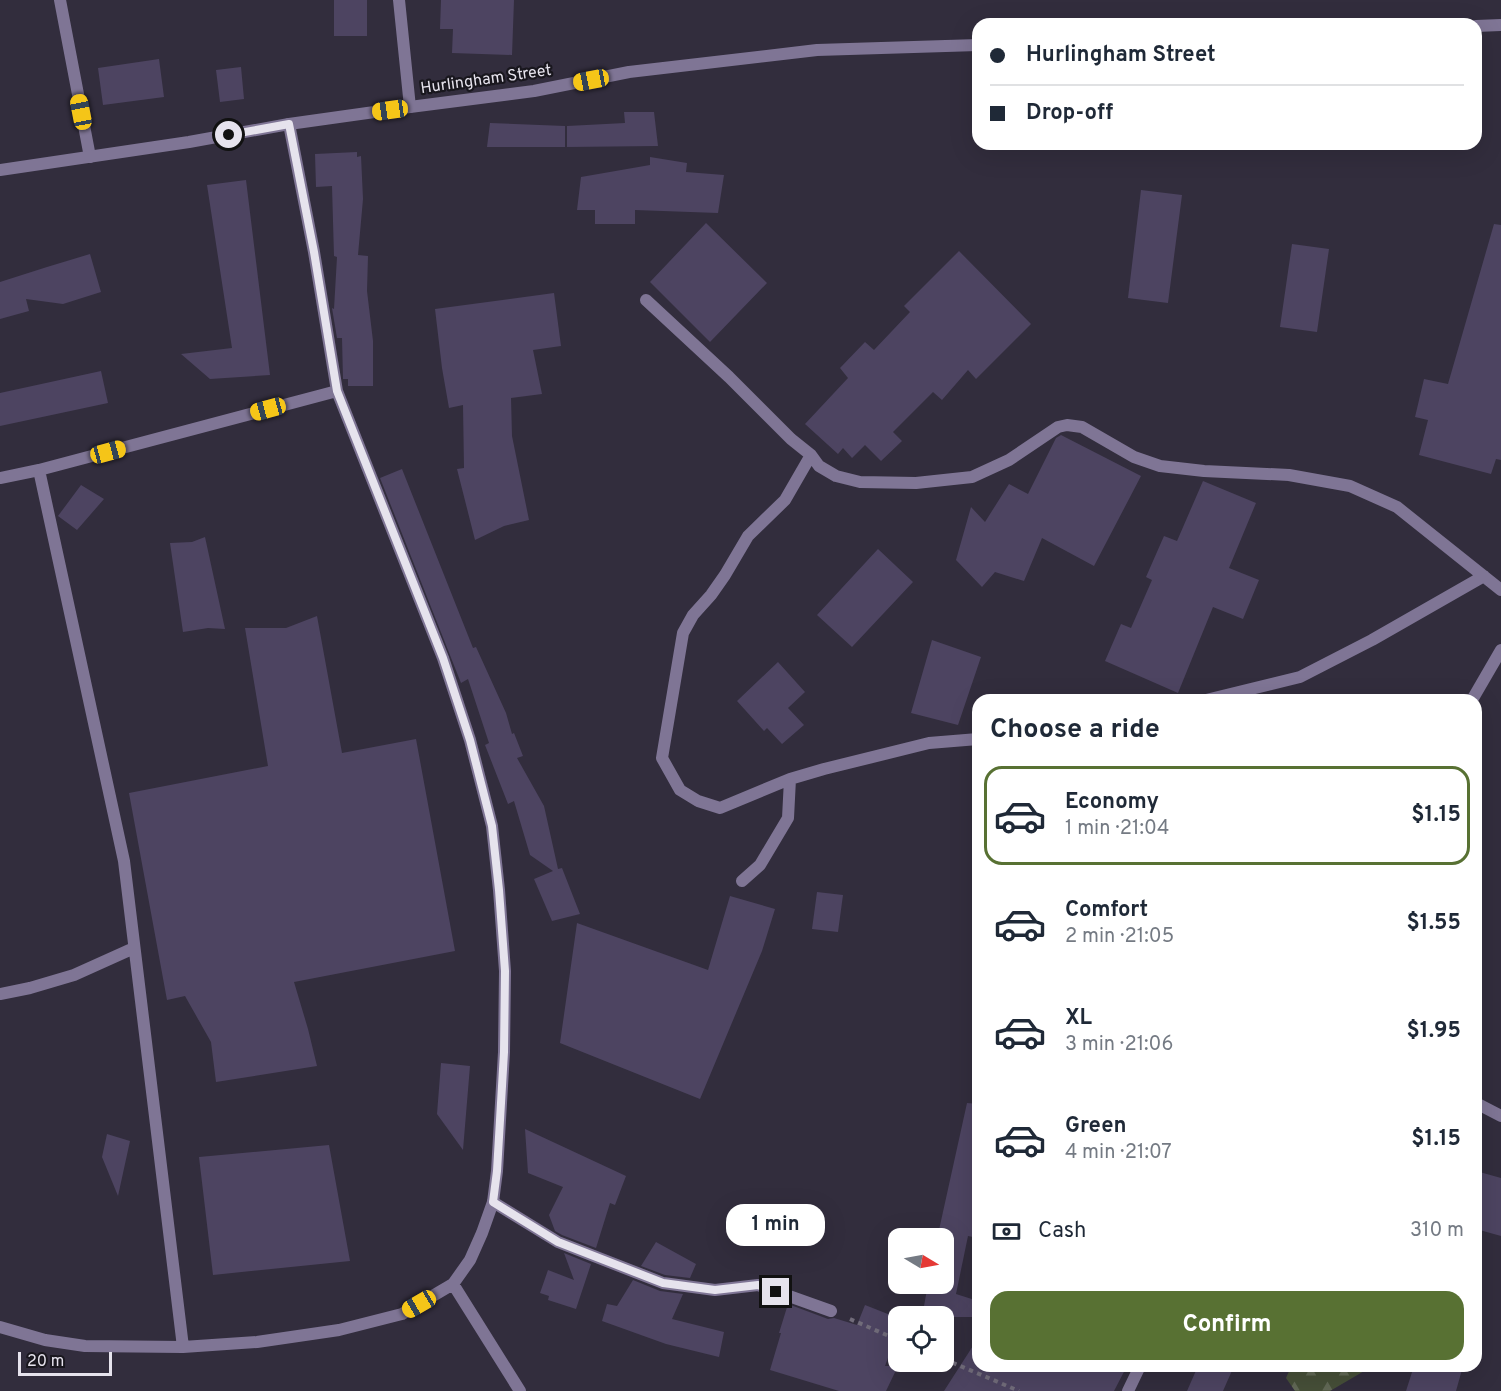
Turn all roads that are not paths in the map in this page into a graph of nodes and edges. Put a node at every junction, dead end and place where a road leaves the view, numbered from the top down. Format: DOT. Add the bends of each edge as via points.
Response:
graph roads {
  1 [pos="60,0"];
  2 [pos="399,0"];
  3 [pos="1501,25"];
  4 [pos="1482,26"];
  5 [pos="972,45"];
  6 [pos="410,107"];
  7 [pos="289,124"];
  8 [pos="90,157"];
  9 [pos="0,170"];
  10 [pos="645,300"];
  11 [pos="337,391"];
  12 [pos="810,455"];
  13 [pos="39,470"];
  14 [pos="0,478"];
  15 [pos="1484,576"];
  16 [pos="1501,590"];
  17 [pos="1501,650"];
  18 [pos="1230,694"];
  19 [pos="1475,694"];
  20 [pos="972,739"];
  21 [pos="790,779"];
  22 [pos="742,881"];
  23 [pos="134,948"];
  24 [pos="0,994"];
  25 [pos="1482,1106"];
  26 [pos="1501,1116"];
  27 [pos="493,1202"];
  28 [pos="453,1284"];
  29 [pos="831,1311"];
  30 [pos="0,1327"];
  31 [pos="183,1347"];
  32 [pos="1137,1372"];
  33 [pos="520,1391"];
  34 [pos="1128,1391"];
  1 -- 8 [label="street"];
  2 -- 6 [label="street"];
  3 -- 4 [label="street"];
  5 -- 6 [label="street, Hurlingham Street" via="817,50 629,72 534,91"];
  6 -- 7 [label="street, Hurlingham Street"];
  7 -- 8 [label="street, Hurlingham Street"];
  7 -- 11 [label="street"];
  8 -- 9 [label="street, Hurlingham Street"];
  10 -- 12 [label="street"];
  11 -- 13 [label="street"];
  11 -- 27 [label="street" via="443,658 492,826 505,971 504,1052"];
  12 -- 15 [label="street" via="836,476 860,482 916,483 972,477 1009,460 1058,427 1082,427 1134,457 1160,466 1289,475 1350,486 1397,507"];
  12 -- 21 [label="street" via="785,500 748,536 683,633 662,758 680,790 720,808"];
  13 -- 14 [label="street"];
  13 -- 23 [label="street" via="124,861"];
  15 -- 16 [label="street"];
  15 -- 18 [label="street" via="1300,676"];
  17 -- 19 [label="street"];
  20 -- 21 [label="street" via="929,743"];
  21 -- 22 [label="street" via="788,818 760,865"];
  23 -- 24 [label="street" via="74,975"];
  23 -- 31 [label="street"];
  25 -- 26 [label="street"];
  27 -- 28 [label="street" via="470,1260"];
  27 -- 29 [label="street" via="558,1242 663,1283 715,1290 758,1285"];
  28 -- 31 [label="street" via="402,1314 339,1330 257,1342"];
  28 -- 33 [label="street"];
  30 -- 31 [label="street" via="85,1346"];
  32 -- 34 [label="street"];
}
